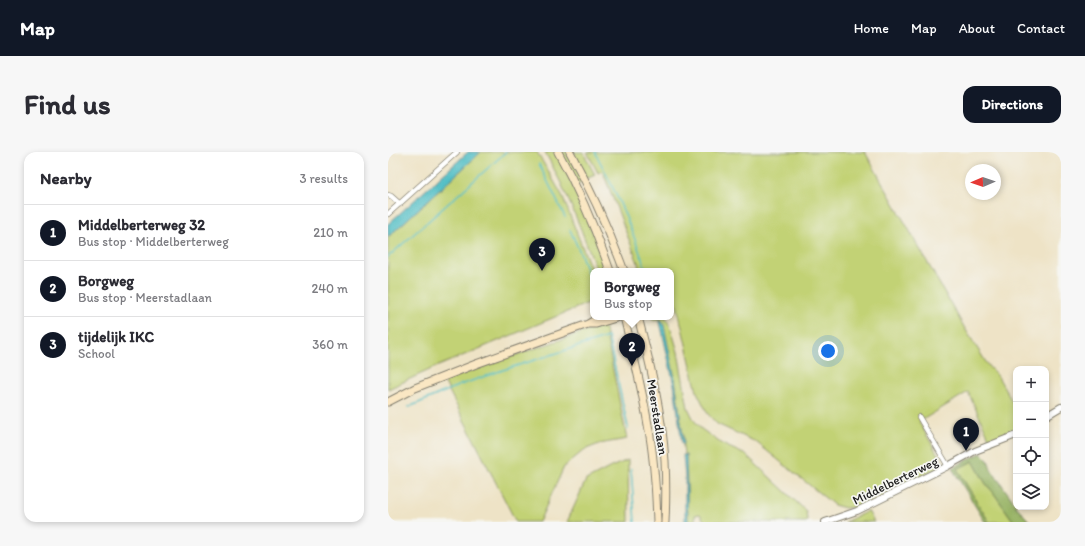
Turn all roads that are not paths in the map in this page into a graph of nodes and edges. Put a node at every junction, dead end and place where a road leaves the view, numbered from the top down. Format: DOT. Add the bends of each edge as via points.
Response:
graph roads {
  1 [pos="457,152"];
  2 [pos="558,152"];
  3 [pos="570,152"];
  4 [pos="388,195"];
  5 [pos="400,204"];
  6 [pos="388,214"];
  7 [pos="609,268"];
  8 [pos="623,268"];
  9 [pos="595,320"];
  10 [pos="610,320"];
  11 [pos="625,320"];
  12 [pos="639,320"];
  13 [pos="588,324"];
  14 [pos="388,402"];
  15 [pos="1061,407"];
  16 [pos="1049,414"];
  17 [pos="919,417"];
  18 [pos="1013,436"];
  19 [pos="948,466"];
  20 [pos="657,522"];
  21 [pos="665,522"];
  22 [pos="825,522"];
  1 -- 5 [label="street"];
  2 -- 7 [label="main road" via="587,210"];
  3 -- 8 [label="main road" via="604,221"];
  4 -- 5 [label="street"];
  5 -- 6 [label="street"];
  9 -- 13 [label="main road"];
  10 -- 13 [label="main road"];
  11 -- 20 [label="main road, Meerstadlaan" via="649,426"];
  12 -- 21 [label="main road, Meerstadlaan" via="649,359 665,461"];
  13 -- 14 [label="main road" via="476,364 415,388"];
  15 -- 16 [label="street"];
  17 -- 19 [label="street"];
  18 -- 19 [label="street, Middelberterweg" via="975,451"];
  19 -- 22 [label="street, Middelberterweg" via="857,511"];
}
